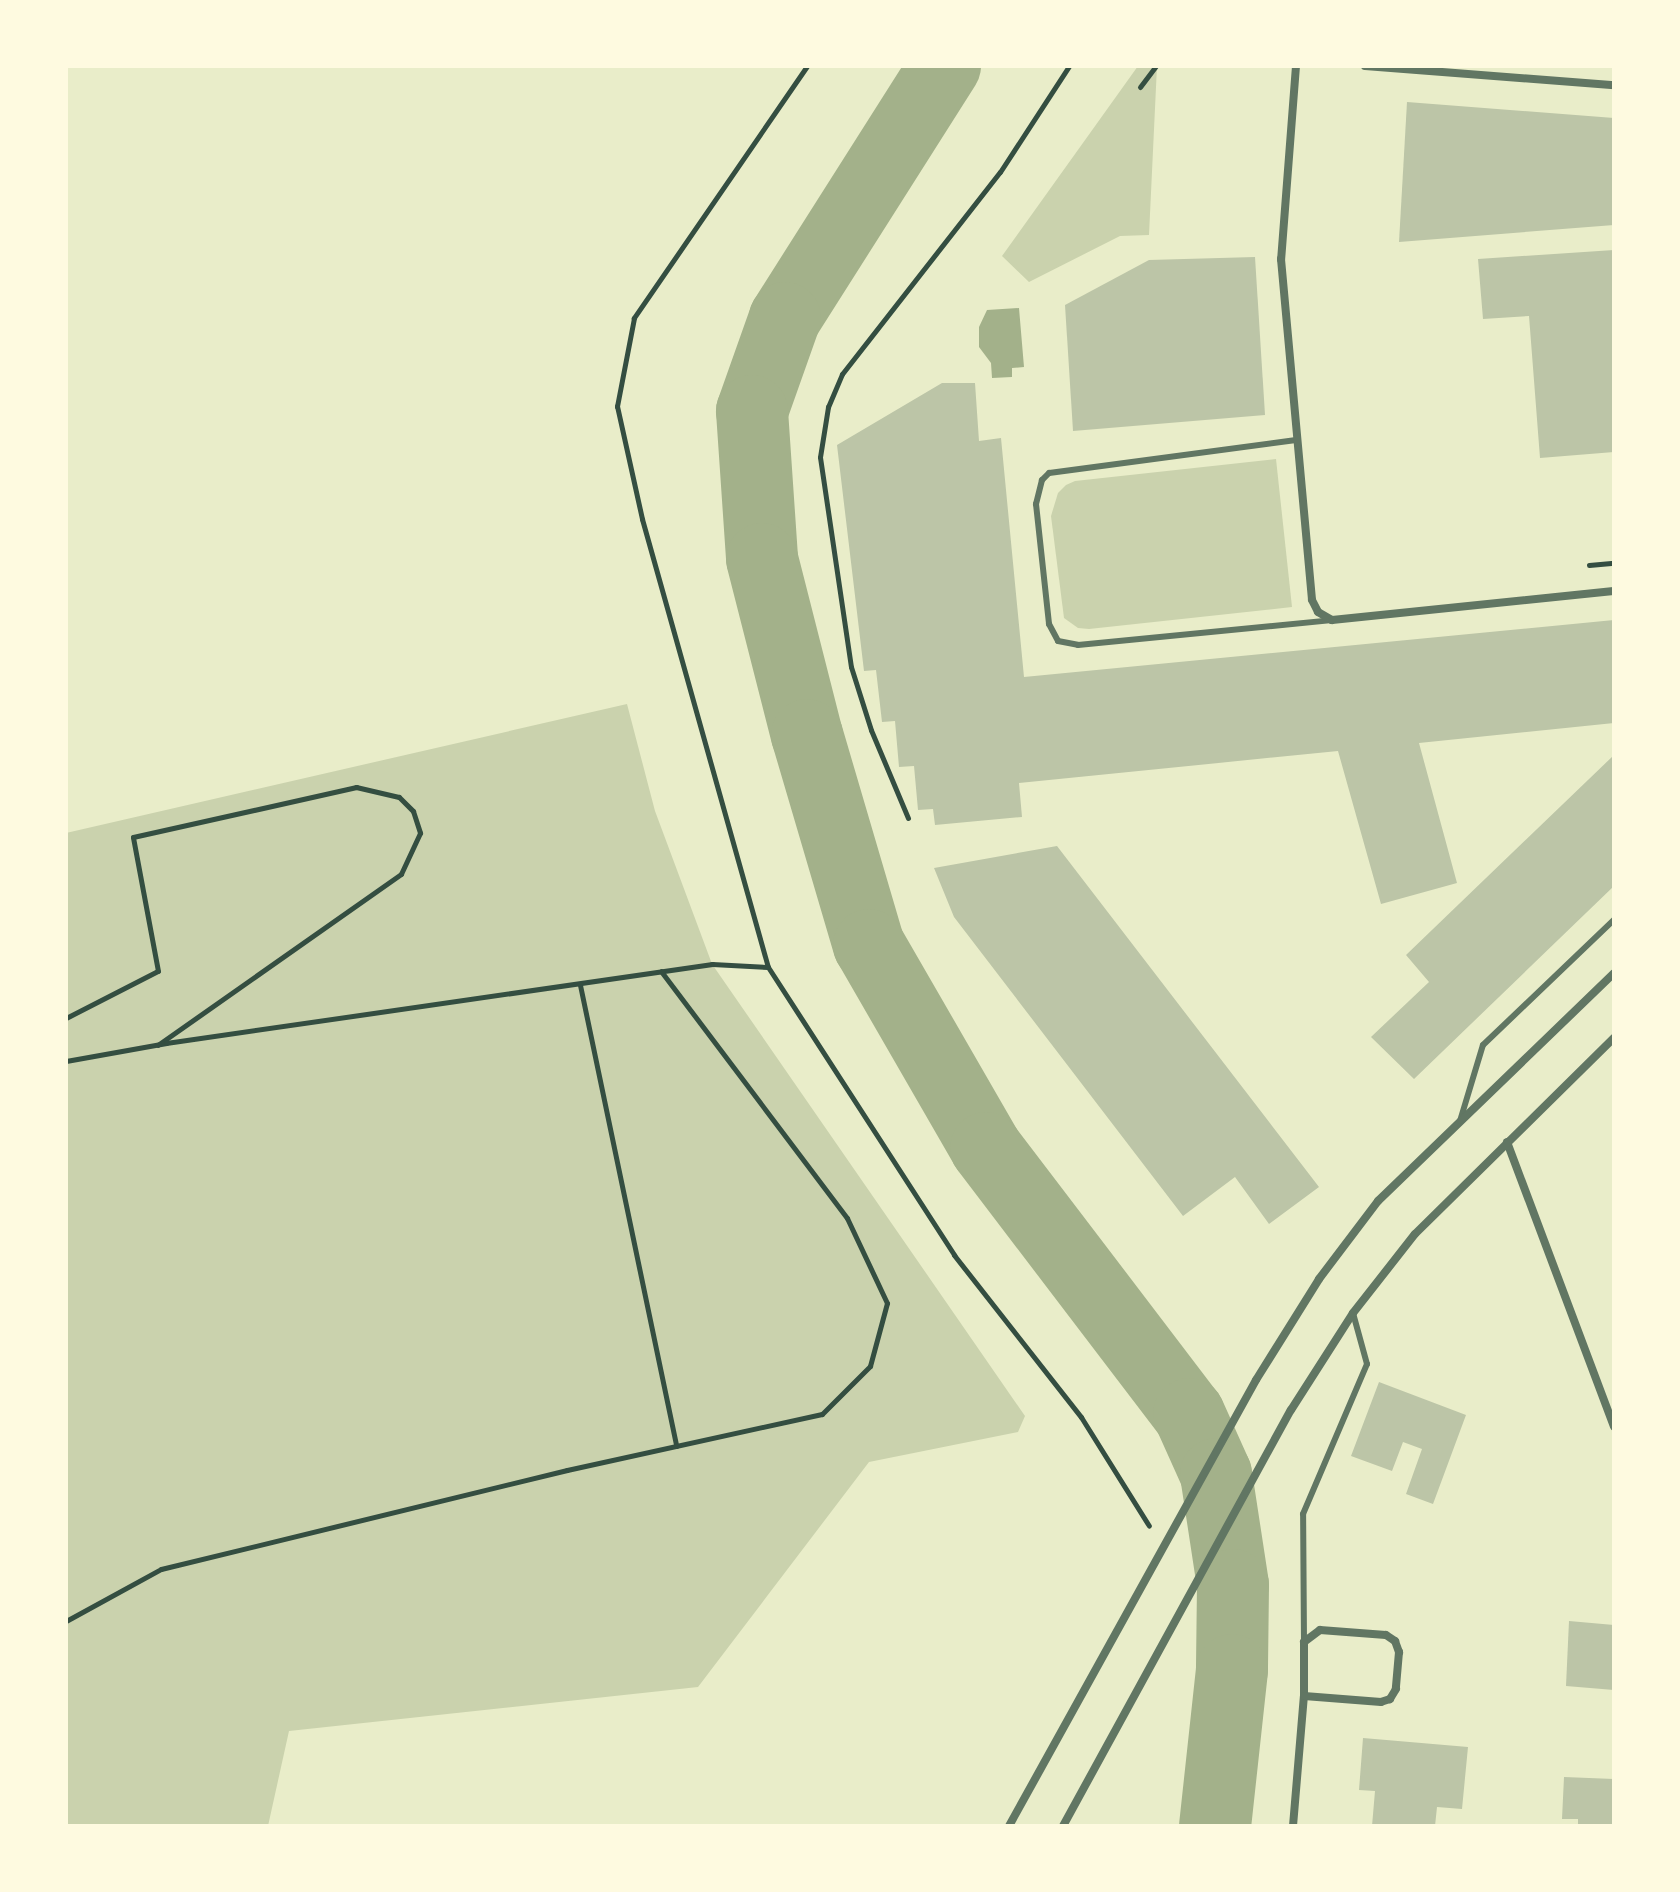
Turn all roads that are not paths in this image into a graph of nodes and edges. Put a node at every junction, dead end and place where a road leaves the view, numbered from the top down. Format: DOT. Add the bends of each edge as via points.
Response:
graph roads {
  1 [pos="1296,66"];
  2 [pos="1365,66"];
  3 [pos="1614,85"];
  4 [pos="1296,440"];
  5 [pos="1614,591"];
  6 [pos="1332,620"];
  7 [pos="1614,920"];
  8 [pos="1614,973"];
  9 [pos="1614,1038"];
  10 [pos="1460,1121"];
  11 [pos="1507,1142"];
  12 [pos="1353,1313"];
  13 [pos="1614,1427"];
  14 [pos="1304,1642"];
  15 [pos="1304,1696"];
  16 [pos="1009,1826"];
  17 [pos="1063,1826"];
  18 [pos="1293,1826"];
  1 -- 4 [label="street" via="1281,259"];
  2 -- 3 [label="street"];
  4 -- 6 [label="street" via="1312,600 1318,612"];
  4 -- 6 [label="lane" via="1049,473 1037,490 1036,504 1049,624 1058,641 1078,645"];
  5 -- 6 [label="street"];
  7 -- 10 [label="lane" via="1483,1045"];
  8 -- 10 [label="street"];
  9 -- 11 [label="street"];
  10 -- 16 [label="street" via="1378,1201 1319,1279 1256,1380"];
  11 -- 12 [label="street" via="1415,1234"];
  11 -- 13 [label="street"];
  12 -- 14 [label="lane" via="1367,1364 1303,1514"];
  12 -- 17 [label="street" via="1291,1410"];
  14 -- 15 [label="street"];
  14 -- 15 [label="street" via="1320,1630 1386,1635 1399,1652 1396,1689 1390,1699"];
  15 -- 18 [label="street"];
}
